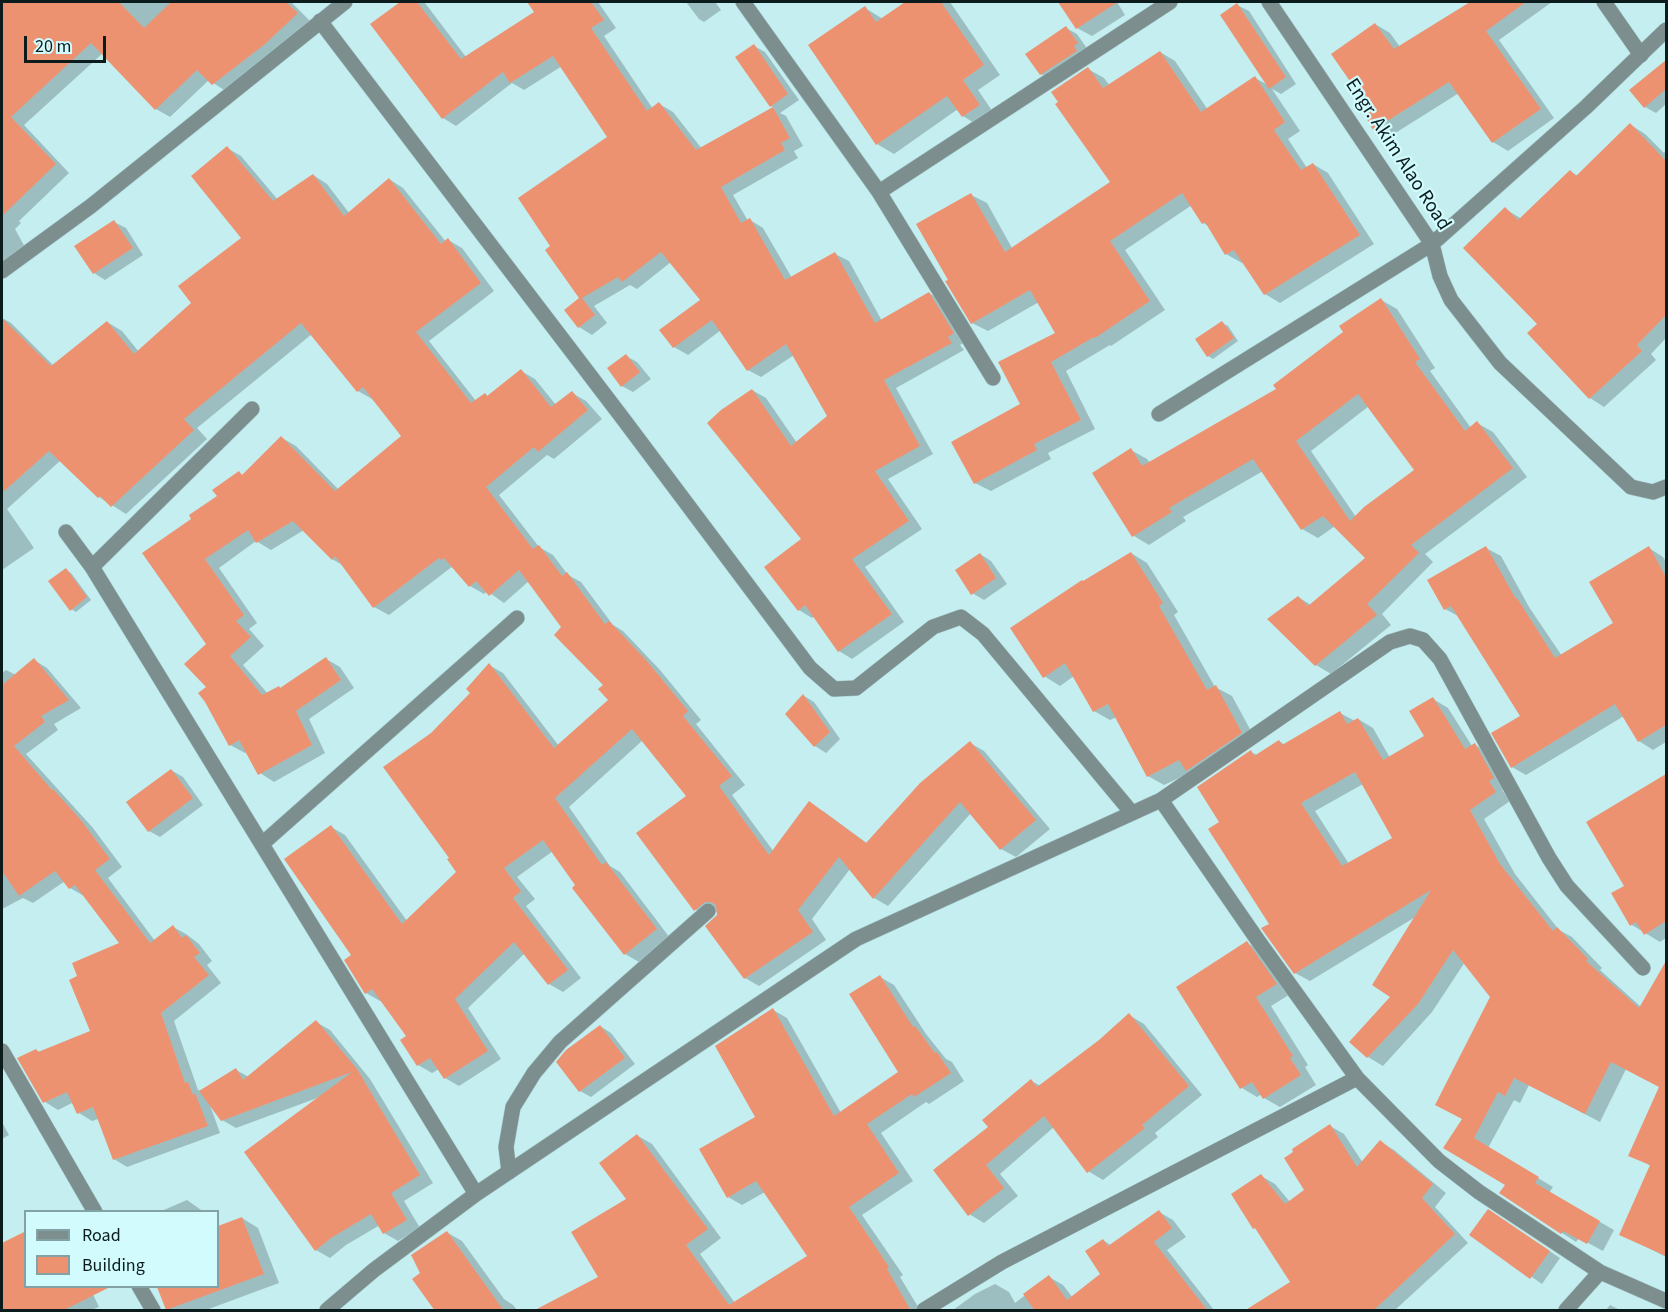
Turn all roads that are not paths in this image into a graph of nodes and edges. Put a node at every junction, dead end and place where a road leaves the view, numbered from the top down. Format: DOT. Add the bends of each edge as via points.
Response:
graph roads {
  1 [pos="345,2"];
  2 [pos="744,2"];
  3 [pos="1170,2"];
  4 [pos="1269,2"];
  5 [pos="1604,2"];
  6 [pos="320,21"];
  7 [pos="1666,30"];
  8 [pos="1641,54"];
  9 [pos="879,192"];
  10 [pos="1432,244"];
  11 [pos="2,271"];
  12 [pos="993,378"];
  13 [pos="252,410"];
  14 [pos="1159,414"];
  15 [pos="1666,487"];
  16 [pos="66,532"];
  17 [pos="92,567"];
  18 [pos="517,618"];
  19 [pos="1161,800"];
  20 [pos="1132,813"];
  21 [pos="262,844"];
  22 [pos="708,910"];
  23 [pos="1643,968"];
  24 [pos="2,1051"];
  25 [pos="1357,1078"];
  26 [pos="509,1172"];
  27 [pos="476,1194"];
  28 [pos="94,1210"];
  29 [pos="1600,1272"];
  30 [pos="140,1288"];
  31 [pos="1666,1301"];
  32 [pos="153,1311"];
  33 [pos="327,1311"];
  34 [pos="924,1311"];
  35 [pos="1566,1311"];
  1 -- 6 [label="street"];
  2 -- 9 [label="street"];
  3 -- 9 [label="street"];
  4 -- 10 [label="street, Engr. Akim Alao Road"];
  5 -- 8 [label="street"];
  6 -- 11 [label="street" via="91,206"];
  6 -- 20 [label="street" via="810,668 834,689 856,688 933,627 961,617 983,634"];
  7 -- 8 [label="street"];
  8 -- 10 [label="street"];
  9 -- 12 [label="street"];
  10 -- 14 [label="street"];
  10 -- 15 [label="street, Engr. Akim Alao Road" via="1451,300 1500,363 1630,487 1653,492"];
  13 -- 17 [label="street"];
  16 -- 17 [label="street"];
  17 -- 21 [label="street"];
  18 -- 21 [label="street"];
  19 -- 20 [label="street"];
  19 -- 23 [label="street" via="1390,642 1410,636 1423,640 1440,659 1548,858 1568,886"];
  19 -- 25 [label="street"];
  20 -- 26 [label="street" via="856,939"];
  21 -- 27 [label="street"];
  22 -- 26 [label="street" via="560,1042 534,1073 513,1107 506,1147"];
  24 -- 28 [label="street"];
  25 -- 29 [label="street" via="1439,1161"];
  25 -- 34 [label="street" via="1002,1262"];
  26 -- 27 [label="street"];
  27 -- 33 [label="street" via="374,1270"];
  29 -- 31 [label="street"];
  29 -- 35 [label="street"];
  30 -- 32 [label="street"];
}
